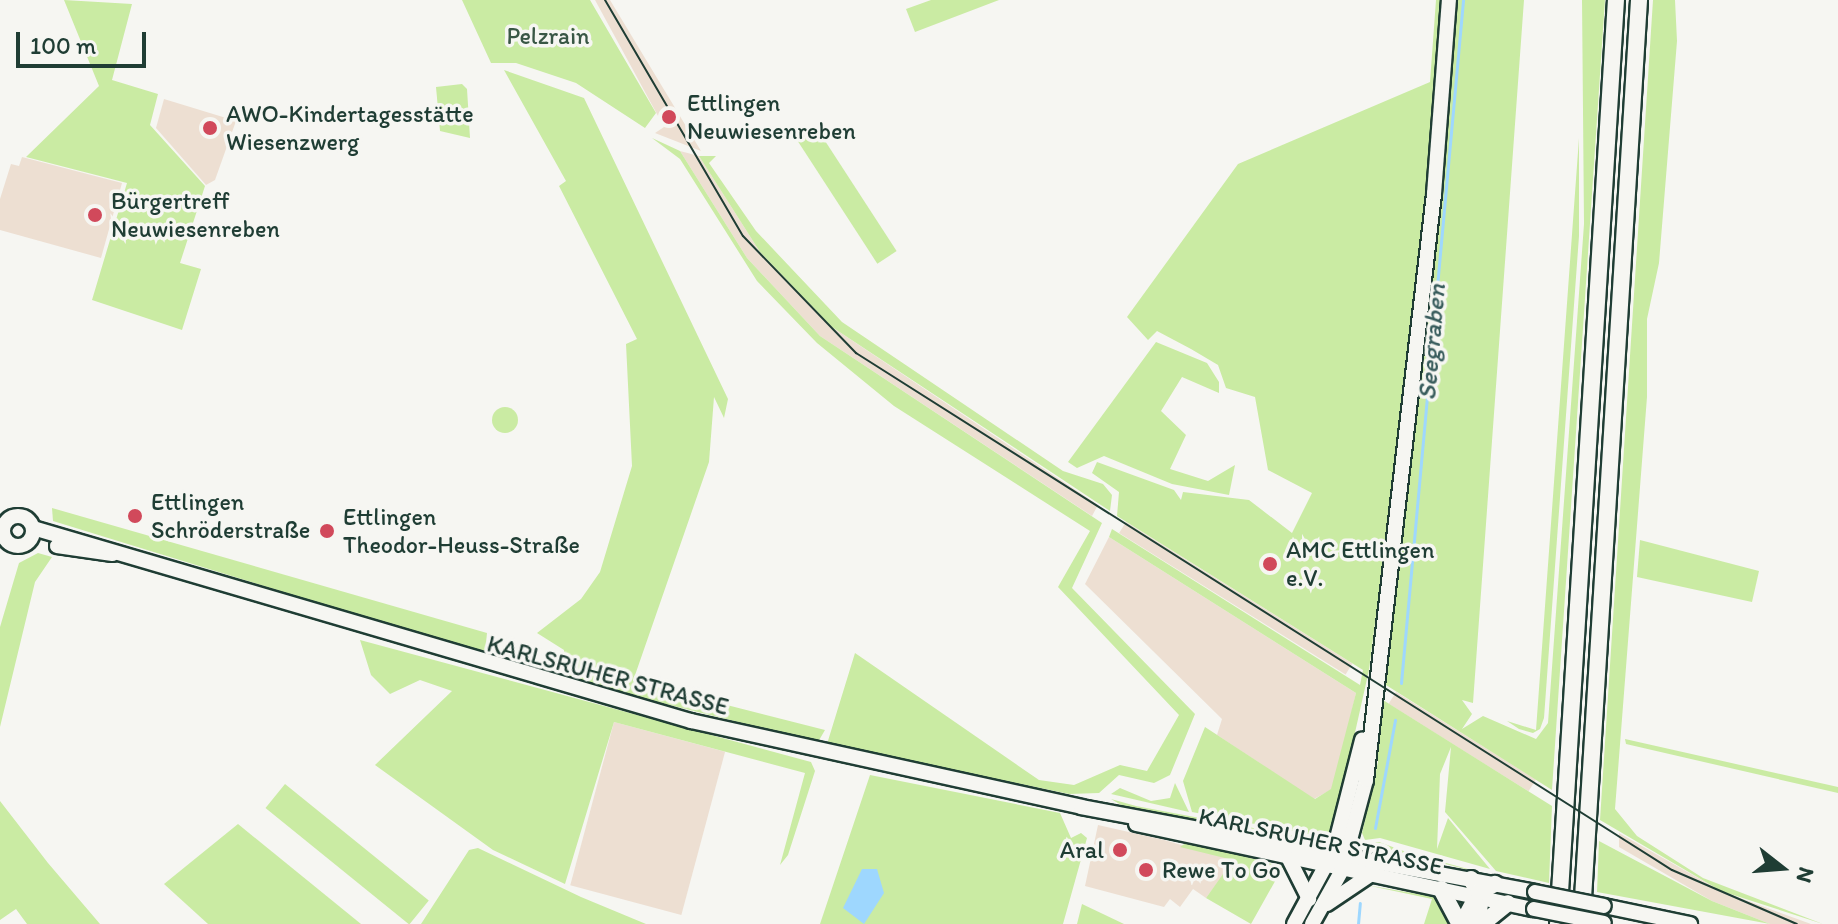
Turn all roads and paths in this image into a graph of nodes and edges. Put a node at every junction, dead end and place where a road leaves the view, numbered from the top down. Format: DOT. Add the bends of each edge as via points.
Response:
graph roads {
  1 [pos="1449,0"];
  2 [pos="1616,0"];
  3 [pos="1639,0"];
  4 [pos="3,526"];
  5 [pos="31,534"];
  6 [pos="1371,705"];
  7 [pos="1100,810"];
  8 [pos="1355,827"];
  9 [pos="1341,852"];
  10 [pos="1289,859"];
  11 [pos="1379,860"];
  12 [pos="1334,868"];
  13 [pos="1370,875"];
  14 [pos="1495,884"];
  15 [pos="1441,889"];
  16 [pos="1477,891"];
  17 [pos="1309,899"];
  18 [pos="1508,903"];
  19 [pos="1323,907"];
  20 [pos="1607,923"];
  21 [pos="1294,924"];
  22 [pos="1312,924"];
  23 [pos="1461,924"];
  24 [pos="1480,924"];
  25 [pos="1558,924"];
  26 [pos="1581,924"];
  27 [pos="1690,924"];
  1 -- 6 [label="main road" via="1431,223"];
  2 -- 25 [label="highway"];
  3 -- 26 [label="highway"];
  4 -- 5 [label="main road" via="24,517"];
  4 -- 5 [label="main road" via="16,546"];
  5 -- 7 [label="main road, KARLSRUHER STRASSE" via="691,721"];
  6 -- 8 [label="main road"];
  6 -- 9 [label="main road"];
  7 -- 9 [label="main road, KARLSRUHER STRASSE"];
  7 -- 10 [label="main road, KARLSRUHER STRASSE"];
  8 -- 9 [label="main road"];
  8 -- 11 [label="main road"];
  9 -- 11 [label="main road, KARLSRUHER STRASSE"];
  9 -- 12 [label="main road"];
  10 -- 12 [label="main road, KARLSRUHER STRASSE"];
  10 -- 17 [label="main road"];
  11 -- 16 [label="main road, KARLSRUHER STRASSE"];
  12 -- 13 [label="main road, KARLSRUHER STRASSE"];
  12 -- 17 [label="main road"];
  12 -- 19 [label="main road"];
  13 -- 15 [label="main road, KARLSRUHER STRASSE"];
  13 -- 19 [label="main road"];
  14 -- 16 [label="highway"];
  14 -- 27 [label="main road, bridge"];
  15 -- 16 [label="main road, KARLSRUHER STRASSE"];
  15 -- 23 [label="highway"];
  16 -- 18 [label="main road, KARLSRUHER STRASSE"];
  16 -- 23 [label="highway"];
  16 -- 24 [label="highway"];
  17 -- 21 [label="main road"];
  18 -- 20 [label="main road, KARLSRUHER STRASSE, bridge"];
  18 -- 24 [label="highway"];
  19 -- 22 [label="main road"];
}
